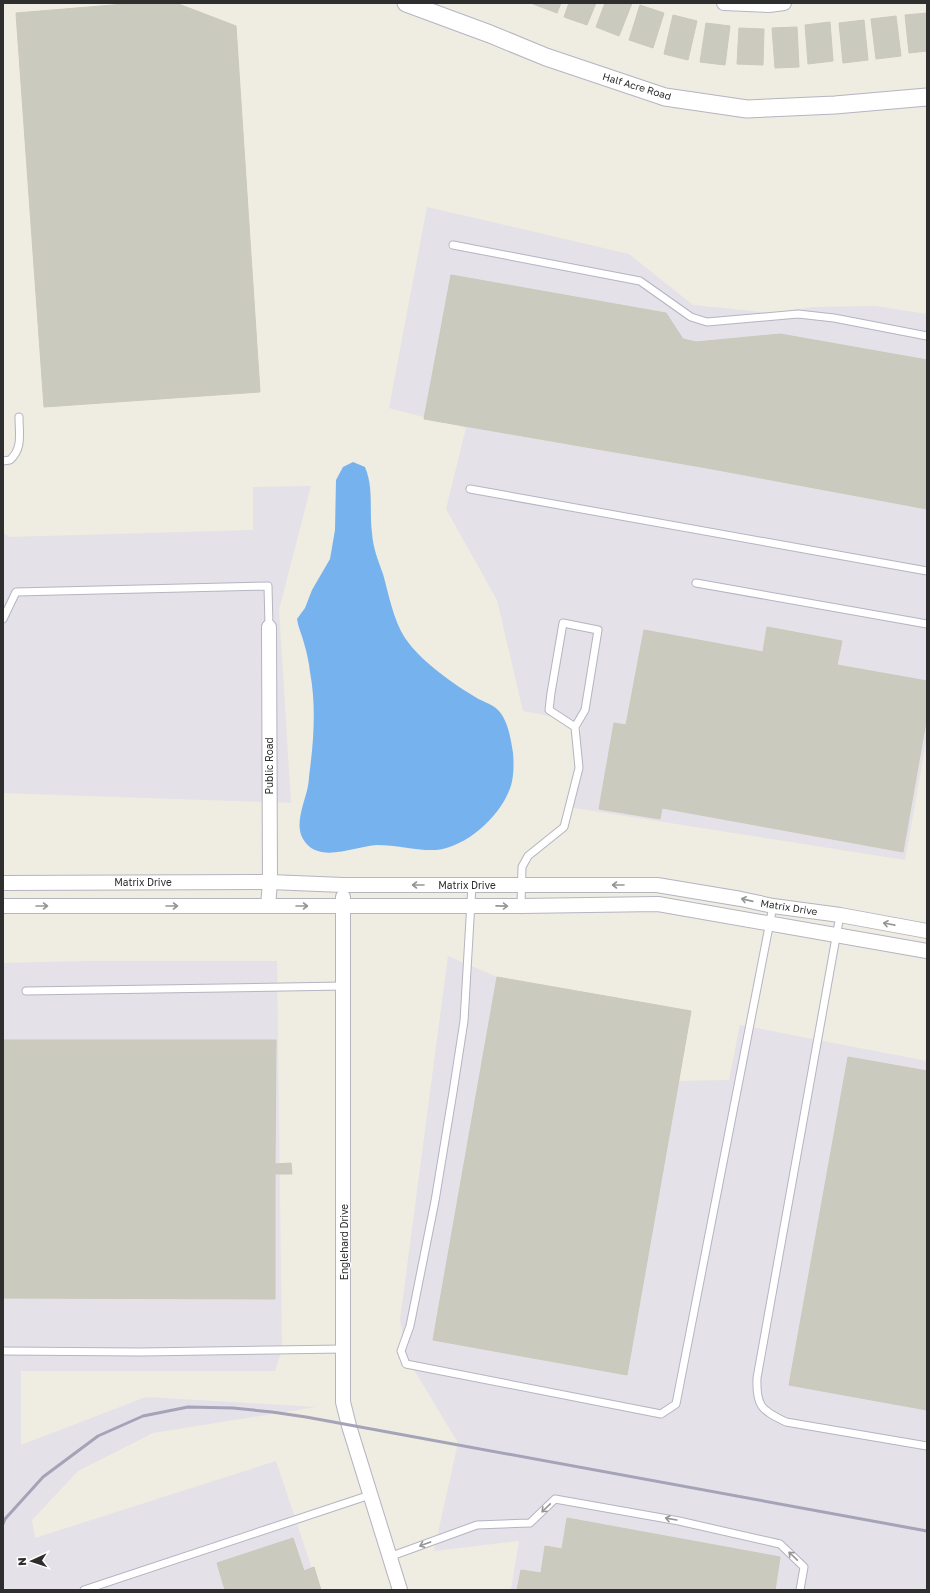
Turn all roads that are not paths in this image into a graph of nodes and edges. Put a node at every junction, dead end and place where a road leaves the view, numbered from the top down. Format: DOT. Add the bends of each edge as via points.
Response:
graph roads {
  1 [pos="406,3"];
  2 [pos="724,3"];
  3 [pos="784,3"];
  4 [pos="927,96"];
  5 [pos="454,245"];
  6 [pos="927,336"];
  7 [pos="19,417"];
  8 [pos="3,461"];
  9 [pos="470,489"];
  10 [pos="927,571"];
  11 [pos="696,583"];
  12 [pos="3,619"];
  13 [pos="927,624"];
  14 [pos="269,627"];
  15 [pos="575,727"];
  16 [pos="270,882"];
  17 [pos="3,883"];
  18 [pos="342,885"];
  19 [pos="472,885"];
  20 [pos="522,886"];
  21 [pos="343,905"];
  22 [pos="3,906"];
  23 [pos="268,906"];
  24 [pos="471,906"];
  25 [pos="521,906"];
  26 [pos="773,906"];
  27 [pos="840,914"];
  28 [pos="770,923"];
  29 [pos="927,932"];
  30 [pos="835,934"];
  31 [pos="927,950"];
  32 [pos="344,986"];
  33 [pos="26,991"];
  34 [pos="344,1349"];
  35 [pos="3,1351"];
  36 [pos="927,1446"];
  37 [pos="370,1495"];
  38 [pos="390,1557"];
  39 [pos="84,1590"];
  40 [pos="400,1590"];
  41 [pos="800,1590"];
  1 -- 4 [label="street, Half Acre Road" via="546,57 665,97 747,109 835,105"];
  2 -- 3 [label="street"];
  5 -- 6 [label="lane" via="640,281 691,318 707,322 798,314 834,318"];
  7 -- 8 [label="lane" via="20,446 10,460"];
  9 -- 10 [label="lane"];
  11 -- 13 [label="lane"];
  12 -- 14 [label="lane" via="16,592 268,586"];
  14 -- 16 [label="street, Public Road"];
  15 -- 15 [label="lane" via="549,710 563,623 598,630 585,710"];
  15 -- 20 [label="lane" via="580,768 564,827 528,856 522,867"];
  16 -- 17 [label="street, Matrix Drive"];
  16 -- 18 [label="street, Matrix Drive"];
  16 -- 23 [label="street, Public Road"];
  19 -- 18 [label="street, Matrix Drive, one-way"];
  18 -- 21 [label="street, Englehard Drive"];
  19 -- 20 [label="street, Matrix Drive"];
  19 -- 24 [label="lane"];
  20 -- 25 [label="lane"];
  26 -- 20 [label="street, Matrix Drive, one-way" via="657,885"];
  23 -- 21 [label="street, Matrix Drive, one-way"];
  21 -- 24 [label="street, Matrix Drive"];
  21 -- 32 [label="street, Englehard Drive"];
  22 -- 23 [label="street, Matrix Drive, one-way"];
  24 -- 25 [label="street, Matrix Drive, one-way"];
  24 -- 28 [label="lane" via="464,1021 454,1092 412,1318 401,1351 406,1364 661,1414 676,1404"];
  25 -- 28 [label="street, Matrix Drive" via="658,904"];
  26 -- 27 [label="street, Matrix Drive"];
  26 -- 28 [label="lane"];
  29 -- 27 [label="street, Matrix Drive, one-way"];
  27 -- 30 [label="lane"];
  28 -- 30 [label="street, Matrix Drive"];
  30 -- 31 [label="street, Matrix Drive"];
  30 -- 36 [label="lane" via="814,1066 757,1378 756,1396 767,1412 786,1422"];
  32 -- 33 [label="lane"];
  32 -- 34 [label="street, Englehard Drive"];
  34 -- 35 [label="lane"];
  34 -- 37 [label="street, Englehard Drive" via="343,1402"];
  37 -- 38 [label="street, Englehard Drive"];
  37 -- 39 [label="lane"];
  38 -- 40 [label="street, Englehard Drive"];
  41 -- 38 [label="lane, one-way" via="804,1567 780,1544 679,1520 554,1499 530,1523 477,1525"];
}
